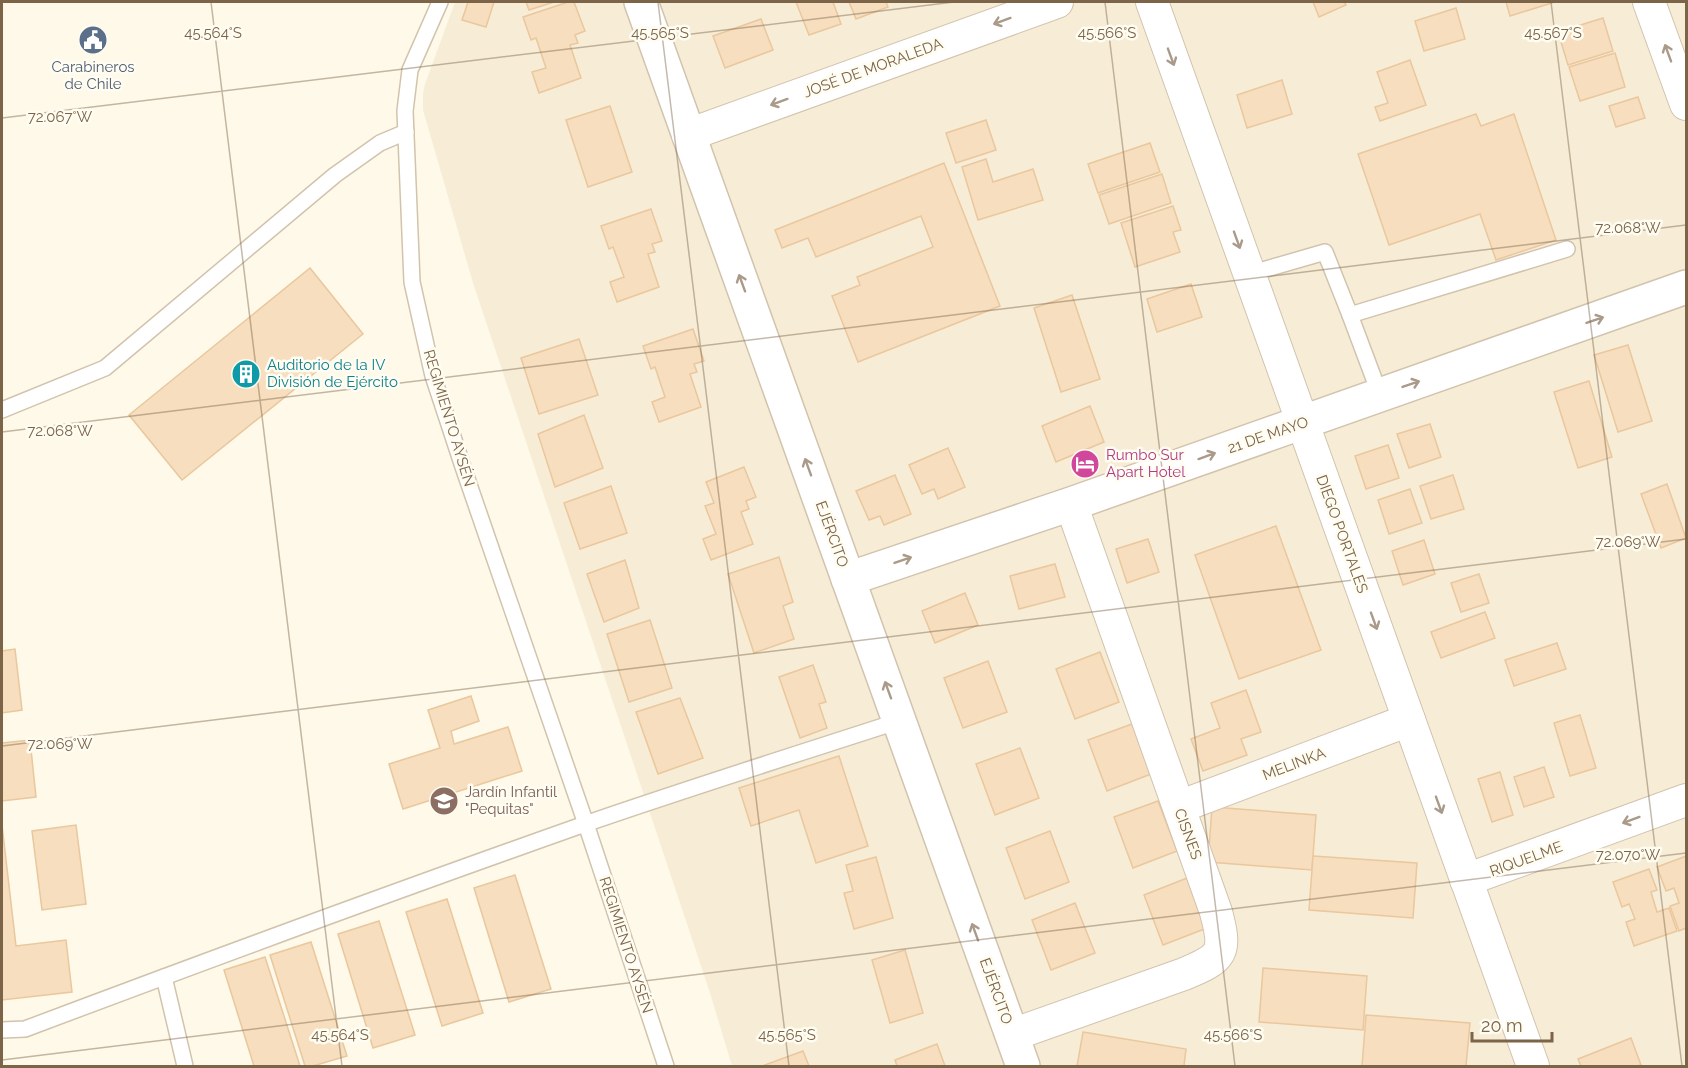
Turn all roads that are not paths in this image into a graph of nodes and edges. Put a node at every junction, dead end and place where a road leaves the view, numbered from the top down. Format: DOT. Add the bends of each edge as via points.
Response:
graph roads {
  1 [pos="441,2"];
  2 [pos="641,2"];
  3 [pos="1057,2"];
  4 [pos="1152,2"];
  5 [pos="1649,2"];
  6 [pos="1686,104"];
  7 [pos="406,132"];
  8 [pos="688,135"];
  9 [pos="1567,249"];
  10 [pos="1249,274"];
  11 [pos="1686,287"];
  12 [pos="1350,315"];
  13 [pos="1380,395"];
  14 [pos="2,410"];
  15 [pos="1302,422"];
  16 [pos="1071,504"];
  17 [pos="848,579"];
  18 [pos="1409,720"];
  19 [pos="899,721"];
  20 [pos="1686,800"];
  21 [pos="1179,807"];
  22 [pos="586,824"];
  23 [pos="1466,880"];
  24 [pos="165,977"];
  25 [pos="2,1030"];
  26 [pos="1012,1035"];
  27 [pos="185,1066"];
  28 [pos="666,1066"];
  29 [pos="1023,1066"];
  30 [pos="1533,1066"];
  1 -- 7 [label="lane, REGIMIENTO AYSÉN" via="410,70"];
  2 -- 8 [label="street, EJÉRCITO"];
  3 -- 8 [label="street, JOSÉ DE MORALEDA, one-way"];
  4 -- 10 [label="street, DIEGO PORTALES, one-way"];
  6 -- 5 [label="street, one-way"];
  7 -- 14 [label="lane" via="380,142 335,175 105,368"];
  7 -- 22 [label="lane, REGIMIENTO AYSÉN" via="412,282 434,376"];
  17 -- 8 [label="street, EJÉRCITO, one-way"];
  9 -- 12 [label="lane"];
  10 -- 12 [label="lane" via="1325,252"];
  10 -- 15 [label="street, DIEGO PORTALES"];
  13 -- 11 [label="street, 21 DE MAYO, one-way"];
  12 -- 13 [label="lane"];
  13 -- 15 [label="street, 21 DE MAYO"];
  16 -- 15 [label="street, 21 DE MAYO, one-way"];
  15 -- 18 [label="street, DIEGO PORTALES, one-way"];
  17 -- 16 [label="street, 21 DE MAYO, one-way"];
  16 -- 21 [label="street, CISNES"];
  19 -- 17 [label="street, EJÉRCITO, one-way"];
  18 -- 21 [label="street, MELINKA"];
  18 -- 23 [label="street, DIEGO PORTALES, one-way"];
  19 -- 22 [label="lane"];
  26 -- 19 [label="street, EJÉRCITO, one-way"];
  20 -- 23 [label="street, RIQUELME, one-way"];
  21 -- 26 [label="street, CISNES" via="1222,933 1218,955 1184,974"];
  22 -- 24 [label="lane"];
  22 -- 28 [label="lane, REGIMIENTO AYSÉN"];
  23 -- 30 [label="street, DIEGO PORTALES"];
  24 -- 25 [label="lane" via="25,1029"];
  24 -- 27 [label="lane"];
  26 -- 29 [label="street, EJÉRCITO"];
}
